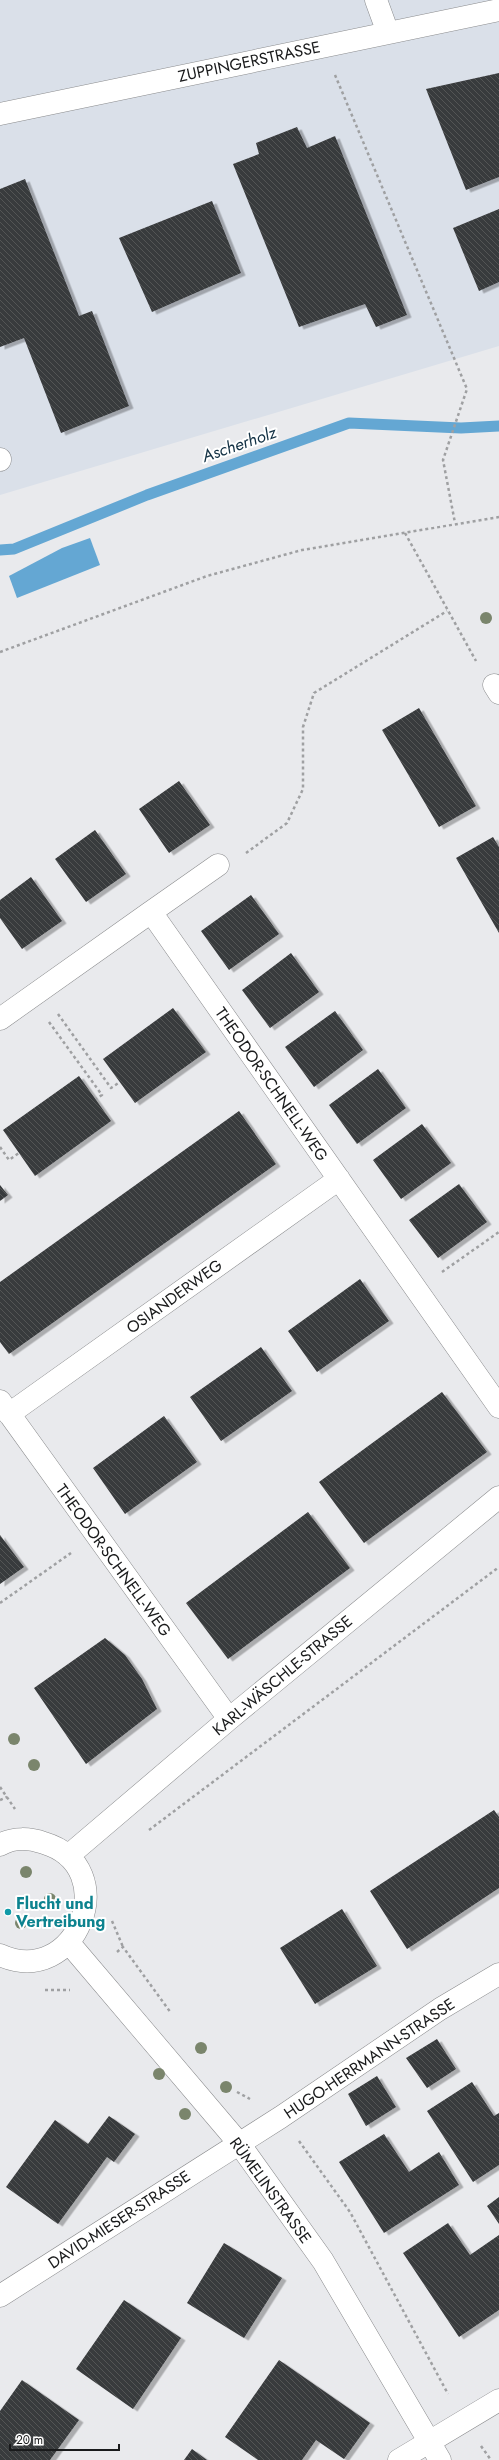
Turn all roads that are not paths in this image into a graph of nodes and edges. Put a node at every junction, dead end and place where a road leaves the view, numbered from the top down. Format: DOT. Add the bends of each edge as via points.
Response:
graph roads {
  1 [pos="376,0"];
  2 [pos="499,10"];
  3 [pos="388,33"];
  4 [pos="0,114"];
  5 [pos="218,865"];
  6 [pos="151,912"];
  7 [pos="0,1019"];
  8 [pos="339,1179"];
  9 [pos="5,1407"];
  10 [pos="499,1407"];
  11 [pos="499,1497"];
  12 [pos="228,1719"];
  13 [pos="1,1842"];
  14 [pos="68,1856"];
  15 [pos="69,1943"];
  16 [pos="0,1955"];
  17 [pos="499,1974"];
  18 [pos="238,2142"];
  19 [pos="0,2296"];
  20 [pos="499,2400"];
  21 [pos="436,2451"];
  22 [pos="399,2460"];
  1 -- 3 [label="street"];
  2 -- 3 [label="street, ZUPPINGERSTRASSE"];
  3 -- 4 [label="street, ZUPPINGERSTRASSE"];
  5 -- 6 [label="street"];
  6 -- 7 [label="street"];
  6 -- 8 [label="street, THEODOR-SCHNELL-WEG"];
  8 -- 9 [label="street, OSIANDERWEG"];
  8 -- 10 [label="street, THEODOR-SCHNELL-WEG"];
  9 -- 12 [label="street, THEODOR-SCHNELL-WEG"];
  11 -- 12 [label="street, KARL-WÄSCHLE-STRASSE"];
  12 -- 14 [label="street, KARL-WÄSCHLE-STRASSE"];
  13 -- 14 [label="street" via="34,1840 53,1845"];
  14 -- 15 [label="street" via="78,1869 87,1899 79,1930"];
  15 -- 16 [label="street" via="54,1954 36,1960 17,1960"];
  15 -- 18 [label="street, RÜMELINSTRASSE"];
  17 -- 18 [label="street, HUGO-HERRMANN-STRASSE" via="440,2009 281,2117"];
  18 -- 19 [label="street, DAVID-MIESER-STRASSE"];
  18 -- 21 [label="street, RÜMELINSTRASSE" via="322,2261"];
  20 -- 21 [label="street" via="464,2423"];
  21 -- 22 [label="street"];
}
